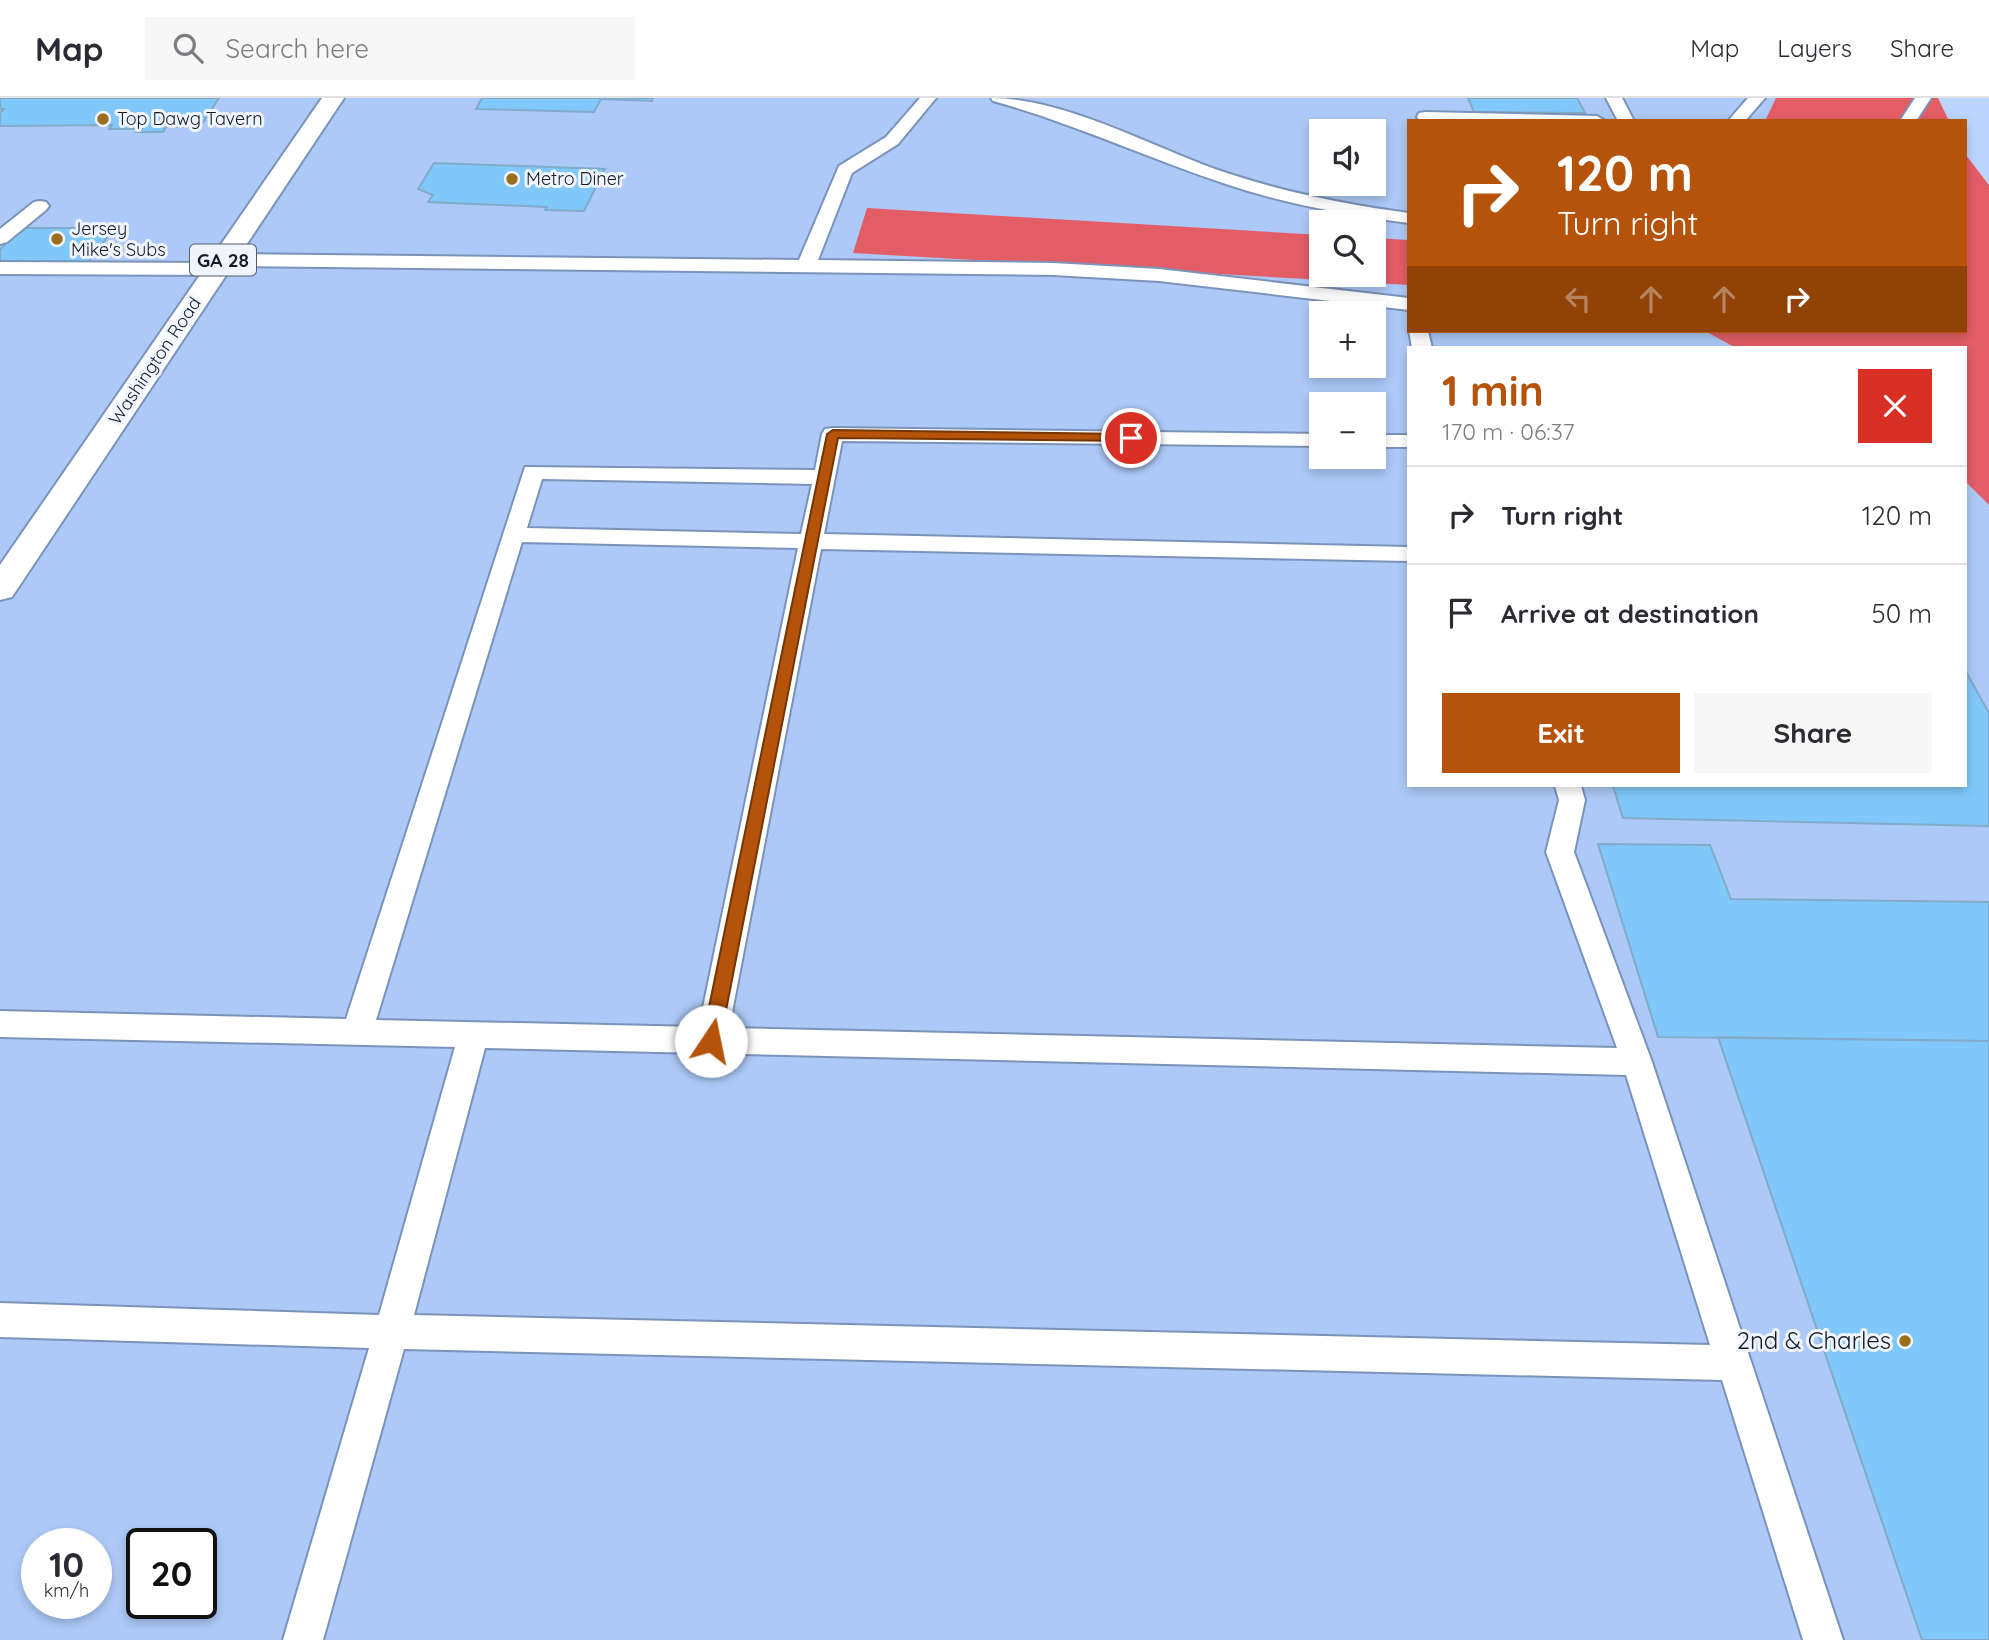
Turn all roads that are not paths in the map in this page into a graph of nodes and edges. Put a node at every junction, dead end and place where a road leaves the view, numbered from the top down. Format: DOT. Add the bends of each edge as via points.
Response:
graph roads {
  1 [pos="333,98"];
  2 [pos="928,98"];
  3 [pos="999,98"];
  4 [pos="1419,98"];
  5 [pos="1614,98"];
  6 [pos="1757,98"];
  7 [pos="1923,98"];
  8 [pos="1425,119"];
  9 [pos="1625,119"];
  10 [pos="1738,119"];
  11 [pos="1909,119"];
  12 [pos="40,206"];
  13 [pos="1407,218"];
  14 [pos="0,237"];
  15 [pos="220,264"];
  16 [pos="806,266"];
  17 [pos="0,268"];
  18 [pos="1407,304"];
  19 [pos="1309,440"];
  20 [pos="1386,441"];
  21 [pos="1407,441"];
  22 [pos="824,477"];
  23 [pos="514,535"];
  24 [pos="812,540"];
  25 [pos="1407,554"];
  26 [pos="0,589"];
  27 [pos="1568,787"];
  28 [pos="0,1024"];
  29 [pos="357,1033"];
  30 [pos="473,1035"];
  31 [pos="711,1041"];
  32 [pos="1637,1062"];
  33 [pos="0,1320"];
  34 [pos="392,1332"];
  35 [pos="1734,1363"];
  36 [pos="303,1640"];
  37 [pos="1823,1640"];
  1 -- 15 [label="main road, Washington Road / GA 28"];
  2 -- 16 [label="lane" via="902,134 875,156 845,170"];
  3 -- 13 [label="lane" via="1053,111 1290,198"];
  4 -- 8 [label="lane"];
  5 -- 9 [label="lane"];
  6 -- 10 [label="lane"];
  7 -- 11 [label="lane"];
  12 -- 14 [label="lane"];
  15 -- 16 [label="lane"];
  15 -- 17 [label="lane"];
  15 -- 26 [label="main road, Washington Road / GA 28"];
  16 -- 18 [label="lane" via="1159,275"];
  19 -- 22 [label="lane" via="833,434"];
  20 -- 21 [label="lane"];
  22 -- 23 [label="lane" via="533,472"];
  22 -- 24 [label="lane"];
  23 -- 24 [label="lane"];
  23 -- 29 [label="lane"];
  24 -- 25 [label="lane"];
  24 -- 31 [label="lane"];
  27 -- 32 [label="lane" via="1572,800 1560,852"];
  28 -- 29 [label="lane"];
  29 -- 30 [label="lane"];
  30 -- 31 [label="lane"];
  30 -- 34 [label="lane"];
  31 -- 32 [label="lane"];
  32 -- 35 [label="lane"];
  33 -- 34 [label="lane"];
  34 -- 35 [label="lane"];
  34 -- 36 [label="lane"];
  35 -- 37 [label="lane"];
}
